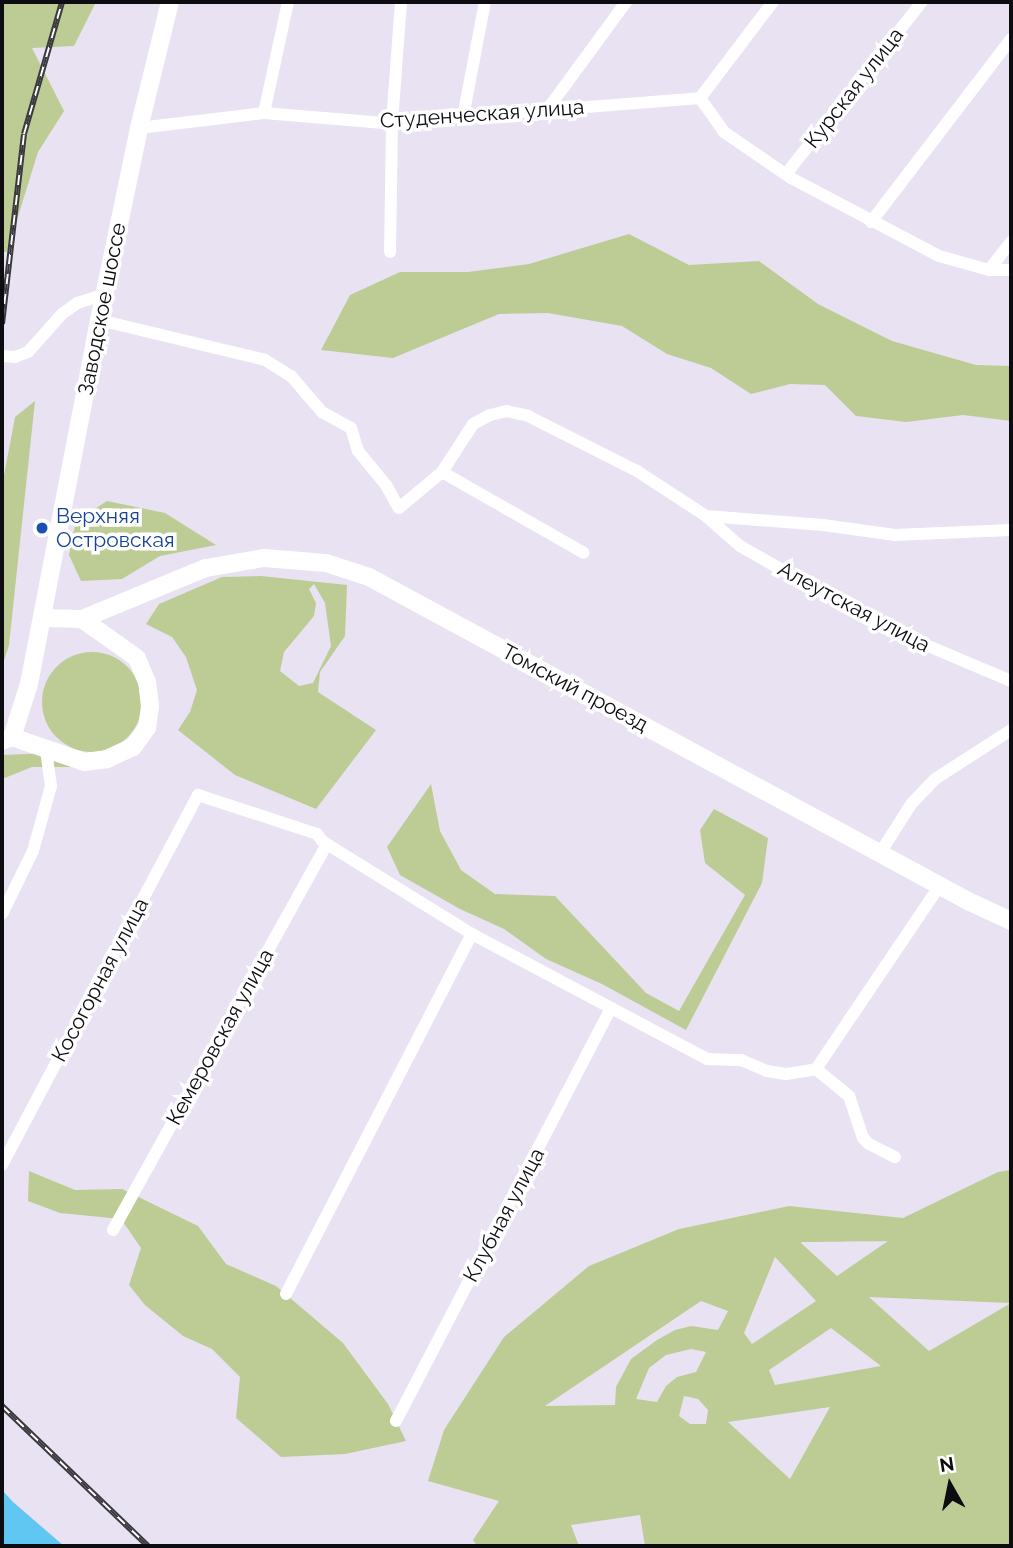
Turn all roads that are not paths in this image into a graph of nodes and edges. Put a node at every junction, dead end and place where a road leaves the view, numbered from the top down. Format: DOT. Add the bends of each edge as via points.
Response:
graph roads {
  1 [pos="170,2"];
  2 [pos="288,2"];
  3 [pos="401,2"];
  4 [pos="485,2"];
  5 [pos="626,2"];
  6 [pos="773,2"];
  7 [pos="922,2"];
  8 [pos="1011,39"];
  9 [pos="700,98"];
  10 [pos="547,110"];
  11 [pos="264,113"];
  12 [pos="463,117"];
  13 [pos="392,122"];
  14 [pos="139,128"];
  15 [pos="786,174"];
  16 [pos="871,222"];
  17 [pos="1011,242"];
  18 [pos="390,252"];
  19 [pos="989,270"];
  20 [pos="1011,270"];
  21 [pos="104,295"];
  22 [pos="99,320"];
  23 [pos="2,356"];
  24 [pos="442,472"];
  25 [pos="706,516"];
  26 [pos="1011,530"];
  27 [pos="584,553"];
  28 [pos="42,618"];
  29 [pos="82,619"];
  30 [pos="1011,681"];
  31 [pos="1011,730"];
  32 [pos="7,739"];
  33 [pos="46,751"];
  34 [pos="325,843"];
  35 [pos="880,852"];
  36 [pos="940,885"];
  37 [pos="2,914"];
  38 [pos="1011,921"];
  39 [pos="471,934"];
  40 [pos="611,1008"];
  41 [pos="816,1069"];
  42 [pos="895,1157"];
  43 [pos="2,1165"];
  44 [pos="113,1230"];
  45 [pos="286,1294"];
  46 [pos="396,1421"];
  1 -- 14 [label="main road, Заводское шоссе"];
  2 -- 11 [label="street"];
  3 -- 13 [label="street"];
  4 -- 12 [label="street"];
  5 -- 10 [label="street"];
  6 -- 9 [label="street"];
  7 -- 15 [label="street, Курская улица"];
  8 -- 16 [label="street"];
  9 -- 10 [label="street, Студенческая улица"];
  9 -- 15 [label="street" via="724,132"];
  10 -- 12 [label="street, Студенческая улица"];
  11 -- 13 [label="street, Студенческая улица"];
  11 -- 14 [label="street, Студенческая улица"];
  12 -- 13 [label="street, Студенческая улица"];
  13 -- 18 [label="street"];
  14 -- 21 [label="main road, Заводское шоссе"];
  15 -- 16 [label="street"];
  16 -- 19 [label="street" via="939,256"];
  17 -- 19 [label="street"];
  19 -- 20 [label="street"];
  21 -- 22 [label="main road, Заводское шоссе"];
  21 -- 23 [label="street" via="77,303 62,314 28,352"];
  22 -- 24 [label="street, Алеутская улица" via="265,360 291,376 322,412 351,428 358,451 398,508"];
  22 -- 28 [label="main road, Заводское шоссе"];
  24 -- 25 [label="street, Алеутская улица" via="473,424 508,411 528,416 637,471"];
  24 -- 27 [label="street"];
  25 -- 26 [label="street" via="895,535"];
  25 -- 30 [label="street, Алеутская улица" via="740,546 881,626"];
  28 -- 29 [label="main road"];
  28 -- 32 [label="main road, Заводское шоссе" via="29,684"];
  29 -- 33 [label="main road, Заводское шоссе" via="137,658 147,682 147,728 133,747 107,760 84,762"];
  29 -- 35 [label="main road, Томский проезд" via="206,568 264,558 326,563 369,577"];
  31 -- 35 [label="street" via="935,779 912,803"];
  32 -- 33 [label="main road, Заводское шоссе"];
  33 -- 37 [label="street" via="51,786 33,850"];
  34 -- 39 [label="street"];
  34 -- 43 [label="street, Косогорная улица" via="317,834 198,795"];
  34 -- 44 [label="street, Кемеровская улица"];
  35 -- 36 [label="main road, Томский проезд"];
  36 -- 38 [label="main road, Томский проезд"];
  36 -- 41 [label="street"];
  39 -- 40 [label="street"];
  39 -- 45 [label="street"];
  40 -- 41 [label="street" via="706,1059 741,1060 786,1074"];
  40 -- 46 [label="street, Клубная улица"];
  41 -- 42 [label="street" via="849,1096 863,1138"];
}
